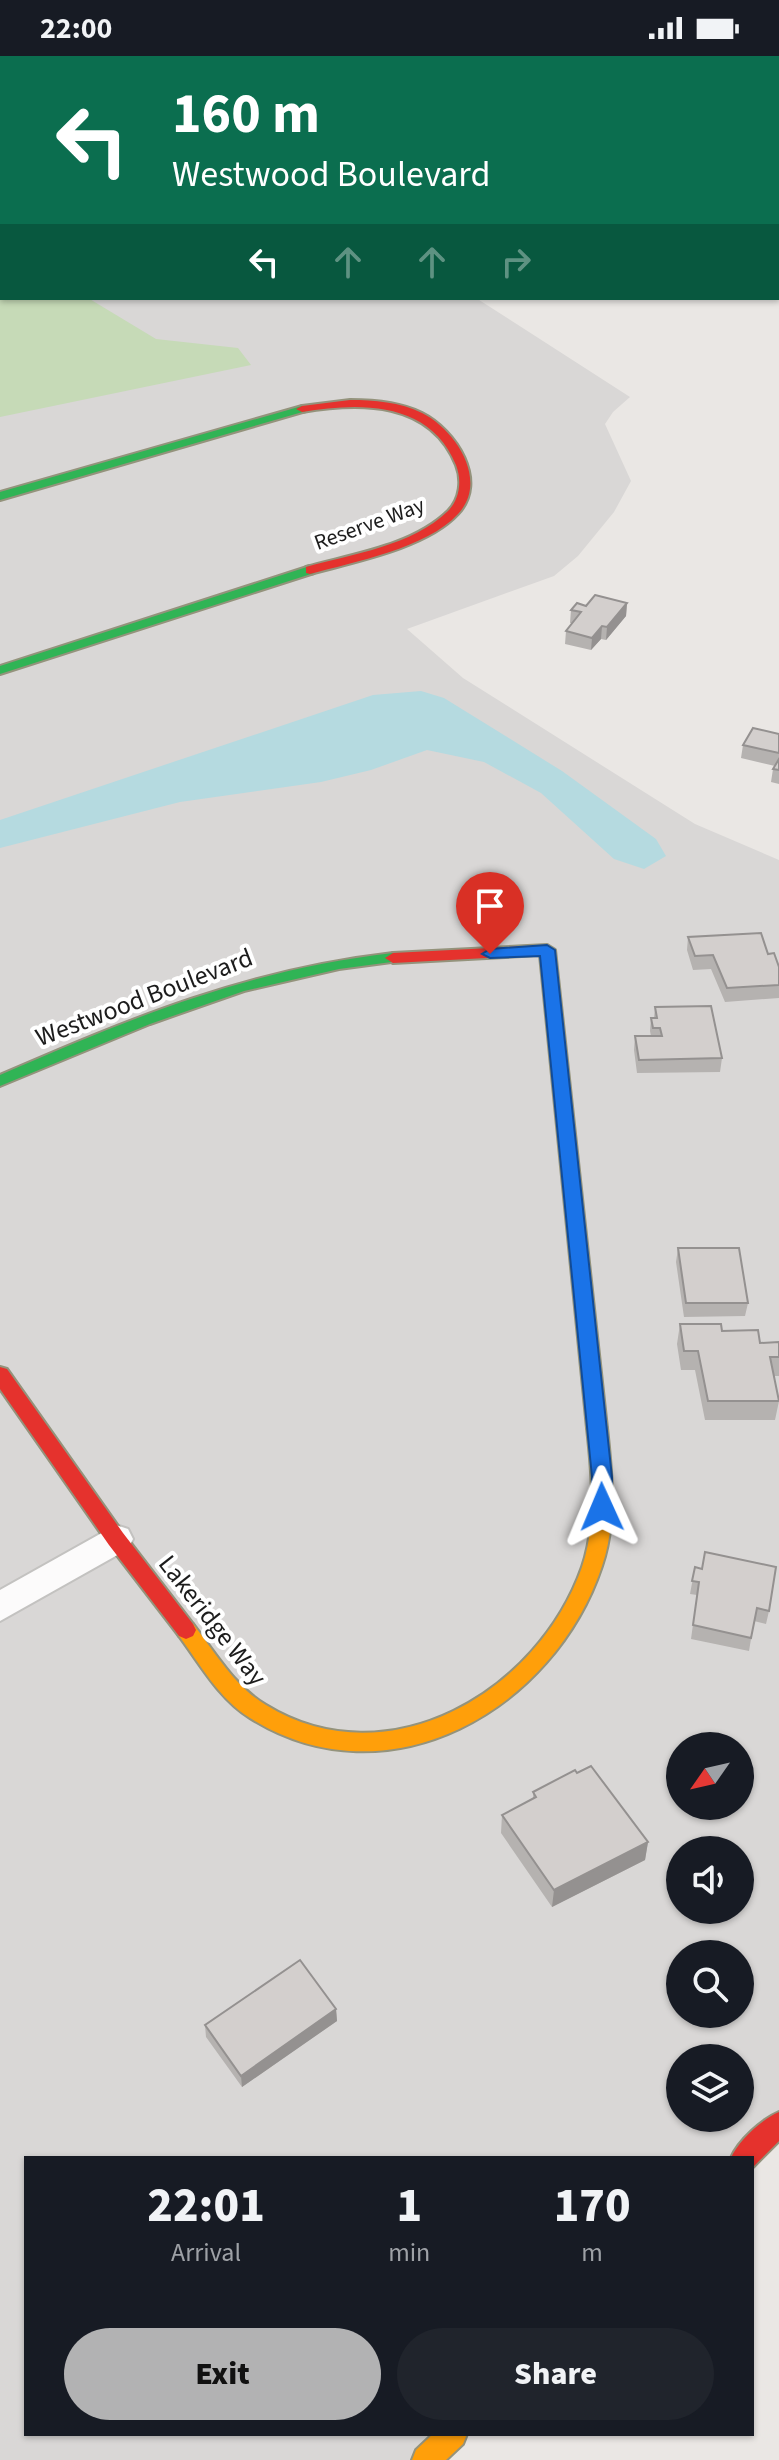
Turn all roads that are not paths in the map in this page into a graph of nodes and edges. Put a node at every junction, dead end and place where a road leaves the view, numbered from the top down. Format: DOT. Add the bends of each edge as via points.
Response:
graph roads {
  1 [pos="0,496"];
  2 [pos="0,670"];
  3 [pos="547,950"];
  4 [pos="0,1081"];
  5 [pos="0,1374"];
  6 [pos="116,1539"];
  7 [pos="0,1607"];
  8 [pos="779,2124"];
  9 [pos="746,2156"];
  10 [pos="451,2436"];
  11 [pos="426,2460"];
  1 -- 2 [label="street, Reserve Way" via="301,409 352,402 403,408 436,423 467,480 455,511 412,537"];
  3 -- 4 [label="street, Westwood Boulevard" via="358,962 285,973 211,995"];
  3 -- 6 [label="street, Lakeridge Way" via="602,1477 600,1537 583,1590 562,1626 516,1683 447,1726 372,1744 316,1739 288,1731 246,1705"];
  5 -- 6 [label="street, Lakeridge Way"];
  6 -- 7 [label="street"];
  8 -- 9 [label="street"];
  10 -- 11 [label="street"];
}
